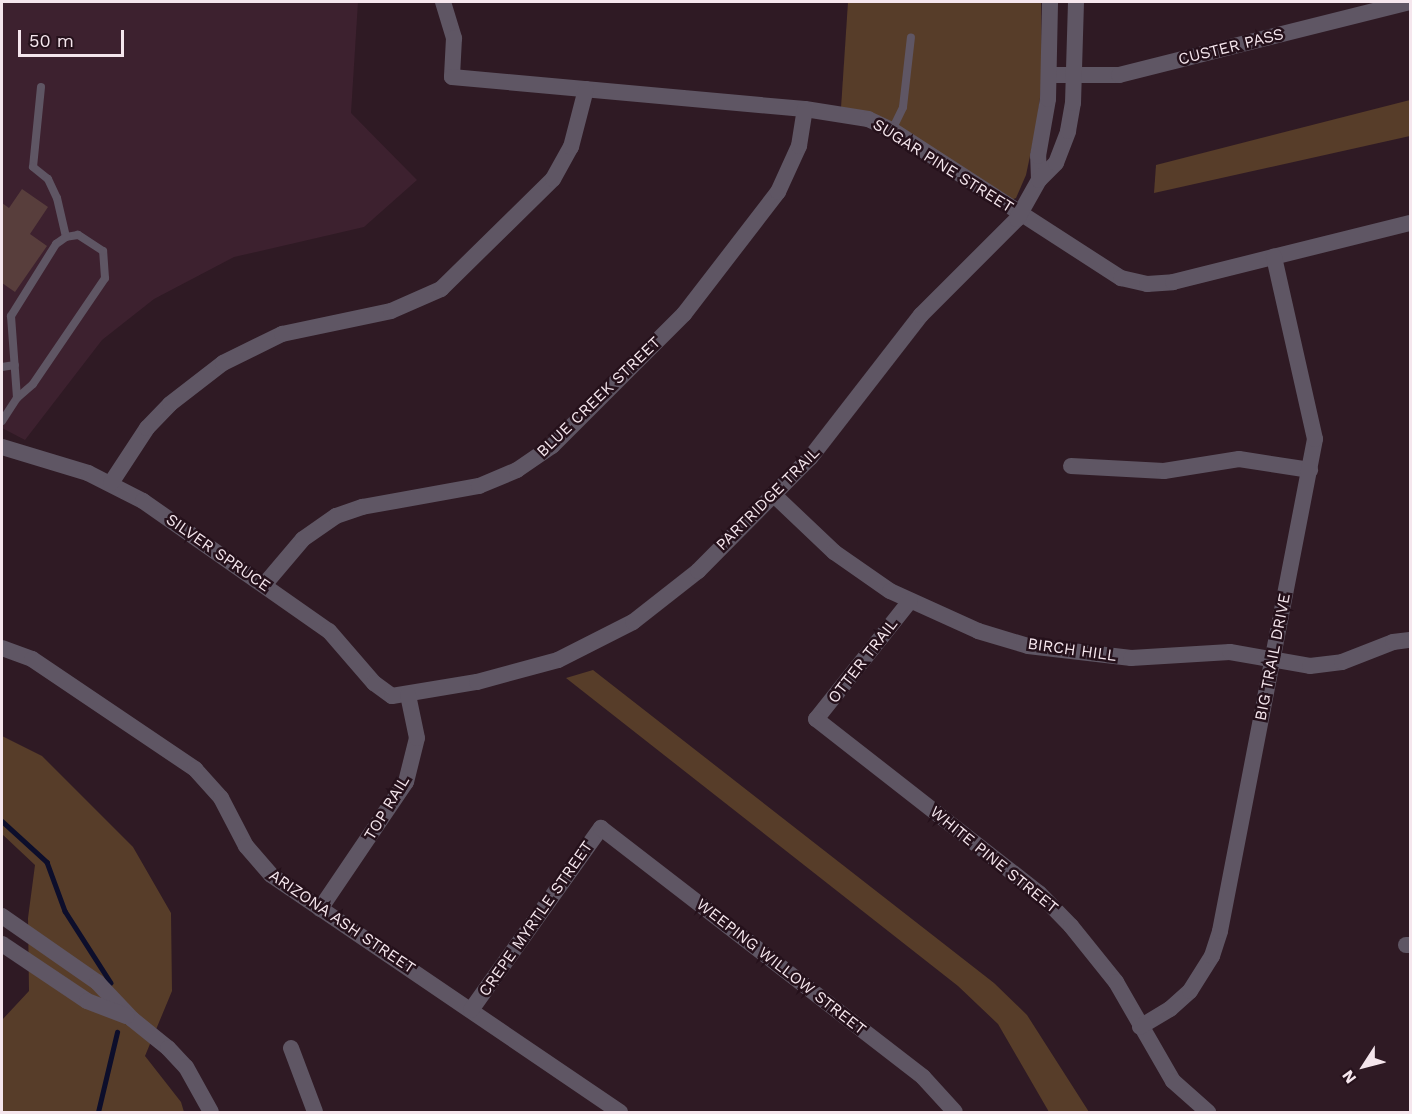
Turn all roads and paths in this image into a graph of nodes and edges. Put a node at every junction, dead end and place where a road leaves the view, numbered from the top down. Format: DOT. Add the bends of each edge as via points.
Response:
graph roads {
  1 [pos="443,2"];
  2 [pos="1050,2"];
  3 [pos="1076,2"];
  4 [pos="1410,2"];
  5 [pos="911,37"];
  6 [pos="1049,75"];
  7 [pos="1073,76"];
  8 [pos="41,87"];
  9 [pos="586,89"];
  10 [pos="805,109"];
  11 [pos="892,130"];
  12 [pos="1039,180"];
  13 [pos="1020,214"];
  14 [pos="1410,223"];
  15 [pos="66,237"];
  16 [pos="1274,257"];
  17 [pos="15,365"];
  18 [pos="2,367"];
  19 [pos="17,398"];
  20 [pos="2,421"];
  21 [pos="2,447"];
  22 [pos="1071,466"];
  23 [pos="1310,470"];
  24 [pos="111,483"];
  25 [pos="774,495"];
  26 [pos="264,585"];
  27 [pos="910,601"];
  28 [pos="1410,640"];
  29 [pos="2,648"];
  30 [pos="1272,660"];
  31 [pos="408,695"];
  32 [pos="816,719"];
  33 [pos="601,828"];
  34 [pos="320,909"];
  35 [pos="2,916"];
  36 [pos="2,944"];
  37 [pos="59,955"];
  38 [pos="44,973"];
  39 [pos="471,1010"];
  40 [pos="132,1019"];
  41 [pos="1140,1027"];
  42 [pos="291,1048"];
  43 [pos="211,1113"];
  44 [pos="315,1113"];
  45 [pos="620,1113"];
  46 [pos="955,1113"];
  47 [pos="1208,1113"];
  1 -- 9 [label="street, SUGAR PINE STREET" via="454,38 452,77"];
  2 -- 6 [label="street, PARTRIDGE TRAIL"];
  3 -- 7 [label="street, PARTRIDGE TRAIL"];
  4 -- 7 [label="street, CUSTER PASS" via="1119,75"];
  5 -- 11 [label="lane" via="903,107"];
  6 -- 7 [label="street, CUSTER PASS"];
  6 -- 12 [label="street, PARTRIDGE TRAIL" via="1038,156"];
  7 -- 12 [label="street, PARTRIDGE TRAIL" via="1068,131 1056,163"];
  8 -- 15 [label="lane" via="33,167 48,179 57,198"];
  9 -- 10 [label="street, SUGAR PINE STREET"];
  9 -- 24 [label="street" via="571,147 553,179 441,289 391,311 282,334 222,363 147,428"];
  10 -- 11 [label="street, SUGAR PINE STREET" via="868,118"];
  10 -- 26 [label="street, BLUE CREEK STREET" via="797,154 778,192 684,314 552,446 517,470 479,486 362,507 336,516 303,539"];
  11 -- 13 [label="street, SUGAR PINE STREET"];
  12 -- 13 [label="street, PARTRIDGE TRAIL"];
  13 -- 16 [label="street, SUGAR PINE STREET" via="1105,270 1147,284 1173,282"];
  13 -- 25 [label="street, PARTRIDGE TRAIL" via="1001,238 921,315 869,377 834,432"];
  14 -- 16 [label="street, SUGAR PINE STREET"];
  15 -- 17 [label="lane" via="56,244 11,316"];
  15 -- 19 [label="lane" via="78,236 103,251 105,278 33,384"];
  16 -- 23 [label="street, BIG TRAIL DRIVE" via="1312,412 1315,439"];
  17 -- 18 [label="lane"];
  17 -- 19 [label="lane"];
  19 -- 20 [label="lane"];
  21 -- 24 [label="street, SILVER SPRUCE"];
  22 -- 23 [label="street" via="1164,471 1239,459"];
  23 -- 30 [label="street, BIG TRAIL DRIVE"];
  24 -- 26 [label="street, SILVER SPRUCE"];
  25 -- 27 [label="street, BIRCH HILL" via="856,570"];
  25 -- 31 [label="street, PARTRIDGE TRAIL" via="698,571 651,609 596,643 518,673"];
  26 -- 31 [label="street, SILVER SPRUCE" via="329,631 383,692"];
  27 -- 30 [label="street, BIRCH HILL" via="978,631 1079,655 1131,658 1230,652"];
  27 -- 32 [label="street, OTTER TRAIL"];
  28 -- 30 [label="street, BIRCH HILL" via="1393,642 1342,662 1310,666"];
  29 -- 34 [label="street, ARIZONA ASH STREET" via="32,659 195,769 221,798 257,862"];
  30 -- 41 [label="street, BIG TRAIL DRIVE" via="1212,956 1181,1000"];
  31 -- 34 [label="street, TOP RAIL" via="417,738 409,775 395,802"];
  32 -- 41 [label="street, WHITE PINE STREET" via="1038,893 1093,950"];
  33 -- 39 [label="street, CREPE MYRTLE STREET"];
  33 -- 46 [label="street, WEEPING WILLOW STREET" via="923,1077"];
  34 -- 39 [label="street, ARIZONA ASH STREET"];
  35 -- 37 [label="street"];
  36 -- 38 [label="street"];
  37 -- 38 [label="street"];
  37 -- 40 [label="street" via="97,982"];
  38 -- 40 [label="street" via="87,1001"];
  39 -- 45 [label="street, ARIZONA ASH STREET"];
  40 -- 43 [label="street" via="186,1067"];
  41 -- 47 [label="street, WHITE PINE STREET" via="1173,1081"];
  42 -- 44 [label="street"];
}
